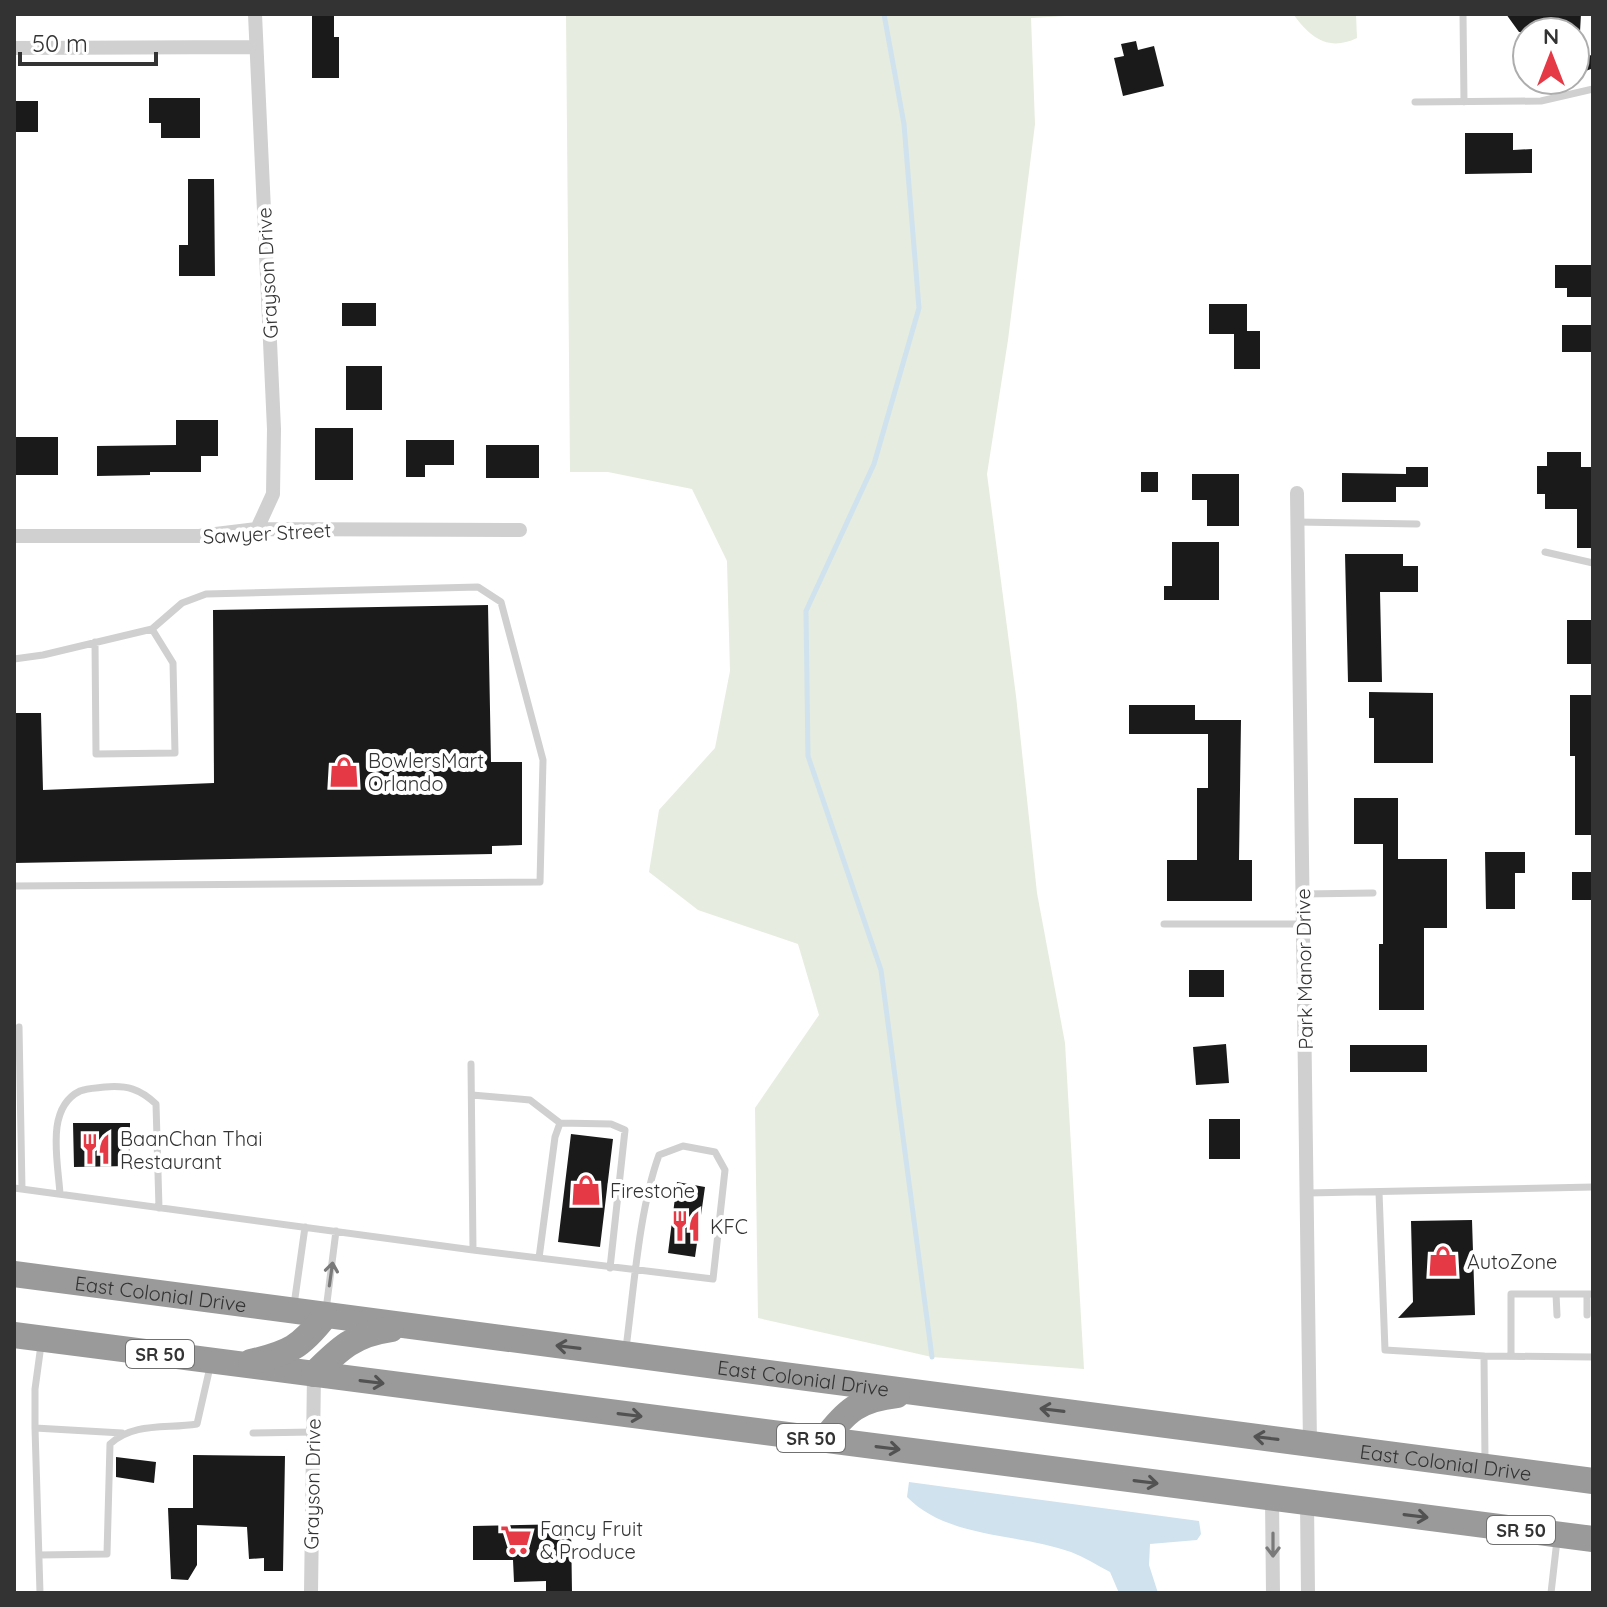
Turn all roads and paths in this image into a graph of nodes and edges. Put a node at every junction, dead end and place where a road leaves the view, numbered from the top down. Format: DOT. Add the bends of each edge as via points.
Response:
graph roads {
  1 [pos="255,14"];
  2 [pos="1463,14"];
  3 [pos="255,47"];
  4 [pos="14,48"];
  5 [pos="1593,89"];
  6 [pos="1415,102"];
  7 [pos="1464,102"];
  8 [pos="1297,493"];
  9 [pos="1297,522"];
  10 [pos="1417,524"];
  11 [pos="257,529"];
  12 [pos="520,530"];
  13 [pos="14,536"];
  14 [pos="1545,552"];
  15 [pos="1593,563"];
  16 [pos="152,629"];
  17 [pos="95,642"];
  18 [pos="14,659"];
  19 [pos="14,886"];
  20 [pos="1373,893"];
  21 [pos="1303,894"];
  22 [pos="1164,924"];
  23 [pos="1303,924"];
  24 [pos="19,1027"];
  25 [pos="471,1064"];
  26 [pos="472,1095"];
  27 [pos="560,1123"];
  28 [pos="1593,1187"];
  29 [pos="18,1188"];
  30 [pos="1379,1192"];
  31 [pos="1307,1193"];
  32 [pos="60,1194"];
  33 [pos="159,1208"];
  34 [pos="305,1227"];
  35 [pos="336,1231"];
  36 [pos="473,1250"];
  37 [pos="539,1258"];
  38 [pos="610,1268"];
  39 [pos="637,1271"];
  40 [pos="14,1274"];
  41 [pos="1556,1294"];
  42 [pos="1590,1294"];
  43 [pos="293,1312"];
  44 [pos="1557,1315"];
  45 [pos="1587,1315"];
  46 [pos="325,1316"];
  47 [pos="410,1327"];
  48 [pos="14,1335"];
  49 [pos="42,1339"];
  50 [pos="1557,1345"];
  51 [pos="1588,1345"];
  52 [pos="625,1355"];
  53 [pos="1484,1356"];
  54 [pos="1511,1356"];
  55 [pos="1557,1357"];
  56 [pos="1590,1357"];
  57 [pos="212,1361"];
  58 [pos="240,1364"];
  59 [pos="314,1374"];
  60 [pos="917,1393"];
  61 [pos="35,1428"];
  62 [pos="313,1432"];
  63 [pos="122,1433"];
  64 [pos="253,1433"];
  65 [pos="824,1440"];
  66 [pos="1310,1444"];
  67 [pos="1485,1467"];
  68 [pos="1593,1481"];
  69 [pos="1272,1498"];
  70 [pos="1307,1502"];
  71 [pos="1558,1535"];
  72 [pos="1593,1539"];
  73 [pos="39,1555"];
  74 [pos="40,1593"];
  75 [pos="311,1593"];
  76 [pos="1273,1593"];
  77 [pos="1308,1593"];
  78 [pos="1551,1593"];
  1 -- 3 [label="street, Grayson Drive"];
  2 -- 7 [label="lane"];
  3 -- 4 [label="street"];
  3 -- 11 [label="street, Grayson Drive" via="274,429 273,494"];
  5 -- 7 [label="lane" via="1541,101"];
  6 -- 7 [label="lane"];
  8 -- 9 [label="street, Park Manor Drive"];
  9 -- 10 [label="lane"];
  9 -- 21 [label="street, Park Manor Drive"];
  11 -- 12 [label="street, Sawyer Street"];
  11 -- 13 [label="street, Sawyer Street" via="199,536"];
  14 -- 15 [label="lane"];
  16 -- 17 [label="lane"];
  16 -- 17 [label="lane" via="173,663 175,753 96,754"];
  16 -- 19 [label="lane" via="182,603 206,594 478,587 501,602 543,760 540,882"];
  17 -- 18 [label="lane"];
  20 -- 21 [label="lane"];
  21 -- 23 [label="street, Park Manor Drive"];
  22 -- 23 [label="lane"];
  23 -- 31 [label="street, Park Manor Drive"];
  24 -- 29 [label="lane"];
  25 -- 26 [label="lane"];
  26 -- 27 [label="lane" via="530,1100"];
  26 -- 36 [label="lane"];
  27 -- 37 [label="lane"];
  27 -- 38 [label="lane" via="611,1124 625,1130"];
  28 -- 30 [label="lane"];
  29 -- 32 [label="lane"];
  30 -- 31 [label="lane"];
  30 -- 53 [label="lane" via="1385,1350"];
  31 -- 66 [label="street, Park Manor Drive"];
  32 -- 33 [label="lane"];
  32 -- 33 [label="lane" via="57,1123 63,1104 82,1090 115,1086 141,1091 156,1104"];
  33 -- 34 [label="lane"];
  34 -- 35 [label="lane"];
  34 -- 43 [label="lane"];
  35 -- 36 [label="lane"];
  46 -- 35 [label="lane, one-way"];
  36 -- 37 [label="lane"];
  37 -- 38 [label="lane"];
  38 -- 39 [label="lane"];
  39 -- 39 [label="lane" via="659,1155 683,1146 715,1152 725,1170 713,1279"];
  39 -- 52 [label="lane"];
  40 -- 43 [label="highway, East Colonial Drive"];
  41 -- 42 [label="lane"];
  41 -- 44 [label="lane"];
  41 -- 54 [label="lane" via="1511,1294"];
  42 -- 45 [label="lane"];
  43 -- 46 [label="highway, East Colonial Drive"];
  46 -- 47 [label="highway, East Colonial Drive"];
  46 -- 58 [label="highway" via="307,1340 278,1356"];
  52 -- 47 [label="highway, East Colonial Drive, one-way"];
  47 -- 59 [label="highway" via="372,1331 342,1346"];
  48 -- 49 [label="highway, SR 50"];
  49 -- 57 [label="highway, SR 50"];
  49 -- 61 [label="lane"];
  50 -- 55 [label="lane"];
  51 -- 56 [label="lane"];
  52 -- 60 [label="highway, East Colonial Drive"];
  53 -- 54 [label="lane"];
  53 -- 67 [label="lane"];
  54 -- 55 [label="lane"];
  55 -- 56 [label="lane"];
  57 -- 58 [label="highway, SR 50"];
  57 -- 63 [label="lane" via="197,1424"];
  58 -- 59 [label="highway, SR 50"];
  59 -- 62 [label="street, Grayson Drive"];
  59 -- 65 [label="highway, SR 50, one-way"];
  60 -- 65 [label="highway" via="878,1397 844,1414"];
  66 -- 60 [label="highway, East Colonial Drive, one-way"];
  61 -- 63 [label="lane"];
  61 -- 73 [label="lane"];
  62 -- 64 [label="lane"];
  62 -- 75 [label="street, Grayson Drive"];
  63 -- 73 [label="lane" via="110,1444 107,1554"];
  65 -- 69 [label="highway, SR 50, one-way"];
  66 -- 67 [label="highway, East Colonial Drive"];
  67 -- 68 [label="highway, East Colonial Drive"];
  69 -- 70 [label="highway, SR 50"];
  69 -- 76 [label="street, one-way"];
  70 -- 71 [label="highway, SR 50, one-way"];
  70 -- 77 [label="street"];
  71 -- 72 [label="highway, SR 50"];
  71 -- 78 [label="lane"];
  73 -- 74 [label="lane"];
}
